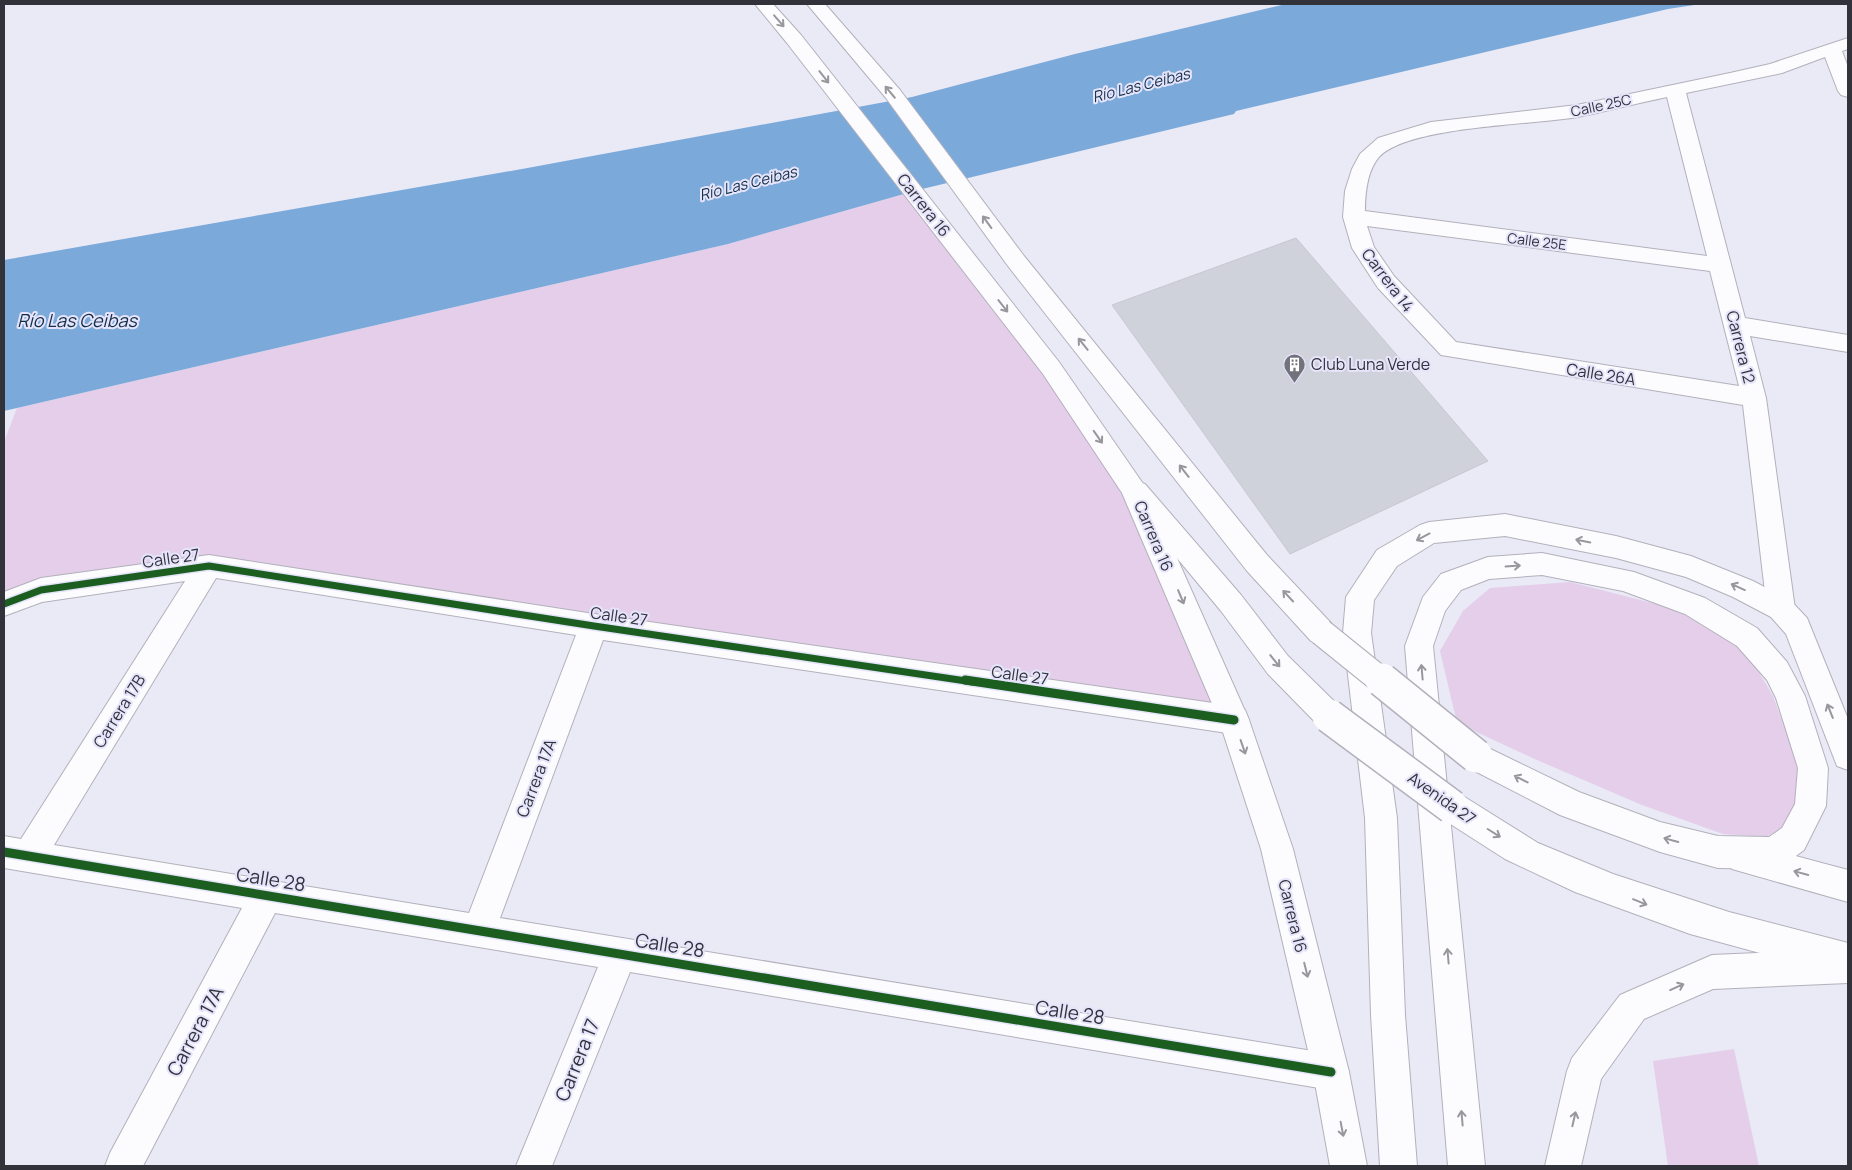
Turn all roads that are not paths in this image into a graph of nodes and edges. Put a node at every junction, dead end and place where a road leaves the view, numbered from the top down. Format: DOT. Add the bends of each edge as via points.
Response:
graph roads {
  1 [pos="764,4"];
  2 [pos="816,4"];
  3 [pos="1840,47"];
  4 [pos="1675,89"];
  5 [pos="1848,91"];
  6 [pos="1362,168"];
  7 [pos="1354,217"];
  8 [pos="1720,265"];
  9 [pos="1735,325"];
  10 [pos="1848,343"];
  11 [pos="1449,349"];
  12 [pos="1754,398"];
  13 [pos="1134,488"];
  14 [pos="209,566"];
  15 [pos="4,604"];
  16 [pos="1781,609"];
  17 [pos="594,626"];
  18 [pos="1234,720"];
  19 [pos="1848,756"];
  20 [pos="1718,852"];
  21 [pos="16,854"];
  22 [pos="1848,886"];
  23 [pos="267,895"];
  24 [pos="479,930"];
  25 [pos="620,954"];
  26 [pos="1848,960"];
  27 [pos="1848,966"];
  28 [pos="1331,1072"];
  29 [pos="123,1166"];
  30 [pos="534,1166"];
  31 [pos="1349,1166"];
  32 [pos="1398,1166"];
  33 [pos="1466,1166"];
  34 [pos="1563,1166"];
  1 -- 13 [label="main road, Carrera 16, one-way" via="1051,368"];
  20 -- 2 [label="main road, one-way, bridge" via="1660,837 1571,804 1476,756 1322,632 1257,563 1016,261 893,94"];
  3 -- 4 [label="main road, Calle 25C" via="1775,69"];
  3 -- 5 [label="main road"];
  4 -- 6 [label="main road, Calle 25C" via="1577,111 1431,128 1385,142 1370,154"];
  4 -- 8 [label="main road, Carrera 12"];
  6 -- 7 [label="main road, Carrera 14" via="1355,191"];
  7 -- 8 [label="main road, Calle 25E"];
  7 -- 11 [label="main road, Carrera 14" via="1362,248 1386,282"];
  8 -- 9 [label="main road, Carrera 12"];
  9 -- 10 [label="main road"];
  9 -- 12 [label="main road, Carrera 12"];
  11 -- 12 [label="main road, Calle 26A"];
  12 -- 16 [label="main road, Carrera 12"];
  13 -- 18 [label="main road, Carrera 16, one-way"];
  13 -- 26 [label="main road, Avenida 27, one-way, bridge" via="1231,603 1278,665 1329,716 1452,807 1535,858 1650,906"];
  14 -- 15 [label="main road, Calle 27" via="41,590"];
  14 -- 17 [label="main road, Calle 27"];
  14 -- 21 [label="main road, Carrera 17B"];
  19 -- 16 [label="main road, one-way" via="1798,627"];
  16 -- 32 [label="main road, one-way" via="1691,567 1616,547 1505,526 1429,533 1387,558 1360,597 1357,633 1381,818 1388,1015"];
  17 -- 18 [label="main road, Calle 27"];
  17 -- 24 [label="main road, Carrera 17A"];
  18 -- 28 [label="main road, Carrera 16, one-way" via="1277,849"];
  22 -- 20 [label="main road, one-way"];
  33 -- 20 [label="main road, one-way" via="1419,646 1433,605 1452,582 1488,568 1542,564 1624,580 1695,606 1747,637 1776,671 1790,696 1813,768 1810,806 1793,839 1774,853"];
  21 -- 23 [label="main road, Calle 28"];
  23 -- 24 [label="main road, Calle 28"];
  23 -- 29 [label="main road, Carrera 17A"];
  24 -- 25 [label="main road, Calle 28"];
  25 -- 28 [label="main road, Calle 28"];
  25 -- 30 [label="main road, Carrera 17"];
  34 -- 27 [label="main road, one-way" via="1585,1071 1632,1007 1712,972"];
  28 -- 31 [label="main road, Carrera 16, one-way"];
}
